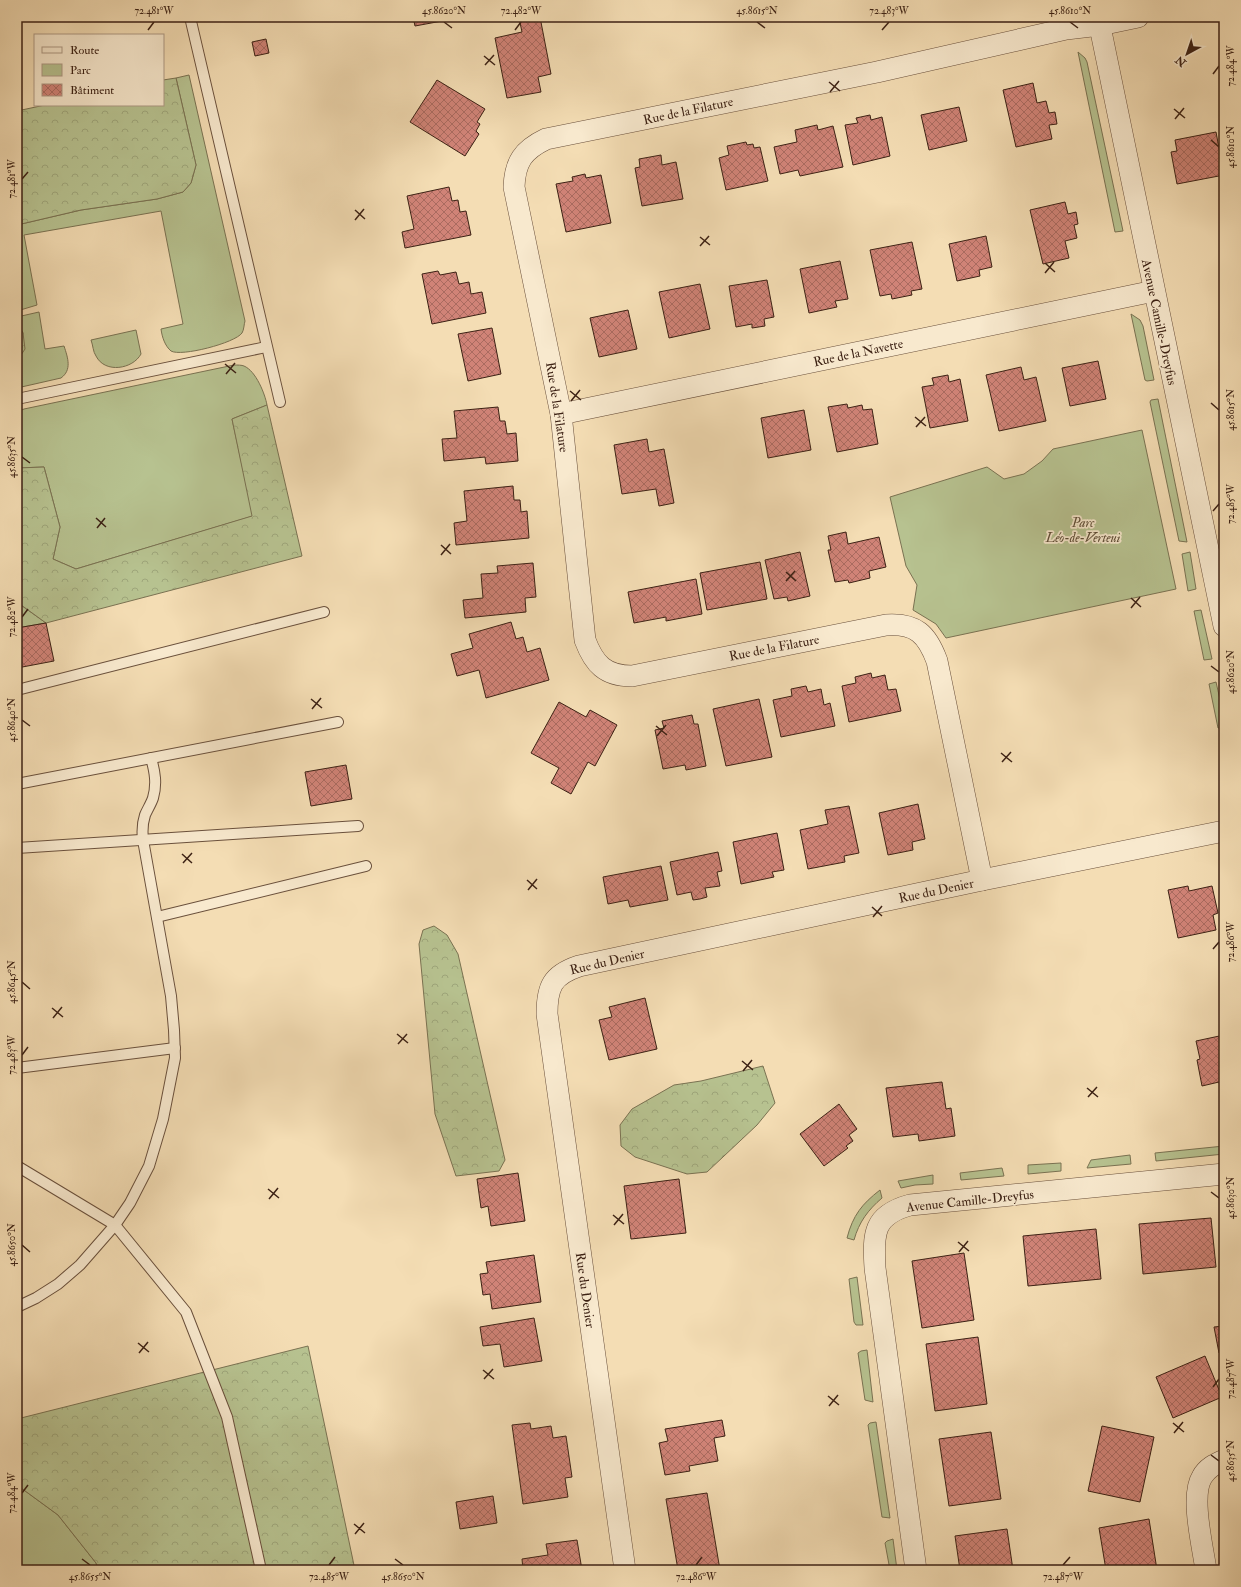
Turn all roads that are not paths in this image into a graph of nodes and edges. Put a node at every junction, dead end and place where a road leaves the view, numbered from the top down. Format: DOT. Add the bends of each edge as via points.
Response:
graph roads {
  1 [pos="190,17"];
  2 [pos="1138,17"];
  3 [pos="1099,21"];
  4 [pos="1154,291"];
  5 [pos="266,347"];
  6 [pos="17,399"];
  7 [pos="280,402"];
  8 [pos="562,414"];
  9 [pos="324,612"];
  10 [pos="1224,626"];
  11 [pos="17,690"];
  12 [pos="338,722"];
  13 [pos="151,758"];
  14 [pos="17,784"];
  15 [pos="358,826"];
  16 [pos="1224,831"];
  17 [pos="143,840"];
  18 [pos="17,848"];
  19 [pos="366,866"];
  20 [pos="982,880"];
  21 [pos="157,917"];
  22 [pos="175,1048"];
  23 [pos="17,1068"];
  24 [pos="17,1166"];
  25 [pos="1224,1174"];
  26 [pos="116,1225"];
  27 [pos="17,1307"];
  28 [pos="1224,1460"];
  29 [pos="261,1570"];
  30 [pos="624,1570"];
  31 [pos="916,1570"];
  32 [pos="1206,1570"];
  1 -- 5 [label="lane"];
  2 -- 3 [label="street, Rue de la Filature"];
  3 -- 4 [label="street, Avenue Camille-Dreyfus"];
  3 -- 8 [label="street, Rue de la Filature" via="877,72 546,139 537,143 522,156 514,175 514,187"];
  4 -- 8 [label="street, Rue de la Navette"];
  4 -- 10 [label="street, Avenue Camille-Dreyfus"];
  5 -- 6 [label="lane"];
  5 -- 7 [label="lane"];
  8 -- 20 [label="street, Rue de la Filature" via="586,640 595,661 612,674 632,676 886,624 916,629 927,638 937,661"];
  9 -- 11 [label="lane"];
  12 -- 13 [label="lane"];
  13 -- 14 [label="lane"];
  13 -- 17 [label="lane" via="156,776 152,799 142,826"];
  15 -- 17 [label="lane"];
  16 -- 20 [label="street, Rue du Denier"];
  17 -- 18 [label="lane"];
  17 -- 21 [label="lane"];
  19 -- 21 [label="lane"];
  20 -- 30 [label="street, Rue du Denier" via="579,966 566,970 556,978 550,988 547,1014"];
  21 -- 22 [label="lane" via="171,996"];
  22 -- 23 [label="lane"];
  22 -- 26 [label="lane" via="176,1058 170,1090 149,1166"];
  24 -- 26 [label="lane"];
  25 -- 31 [label="street, Avenue Camille-Dreyfus" via="910,1205 899,1208 882,1220 876,1228 874,1239 875,1268"];
  26 -- 27 [label="lane" via="80,1265 58,1284"];
  26 -- 29 [label="lane" via="186,1312 227,1417"];
  28 -- 32 [label="street" via="1207,1470 1198,1489 1197,1501"];
}
